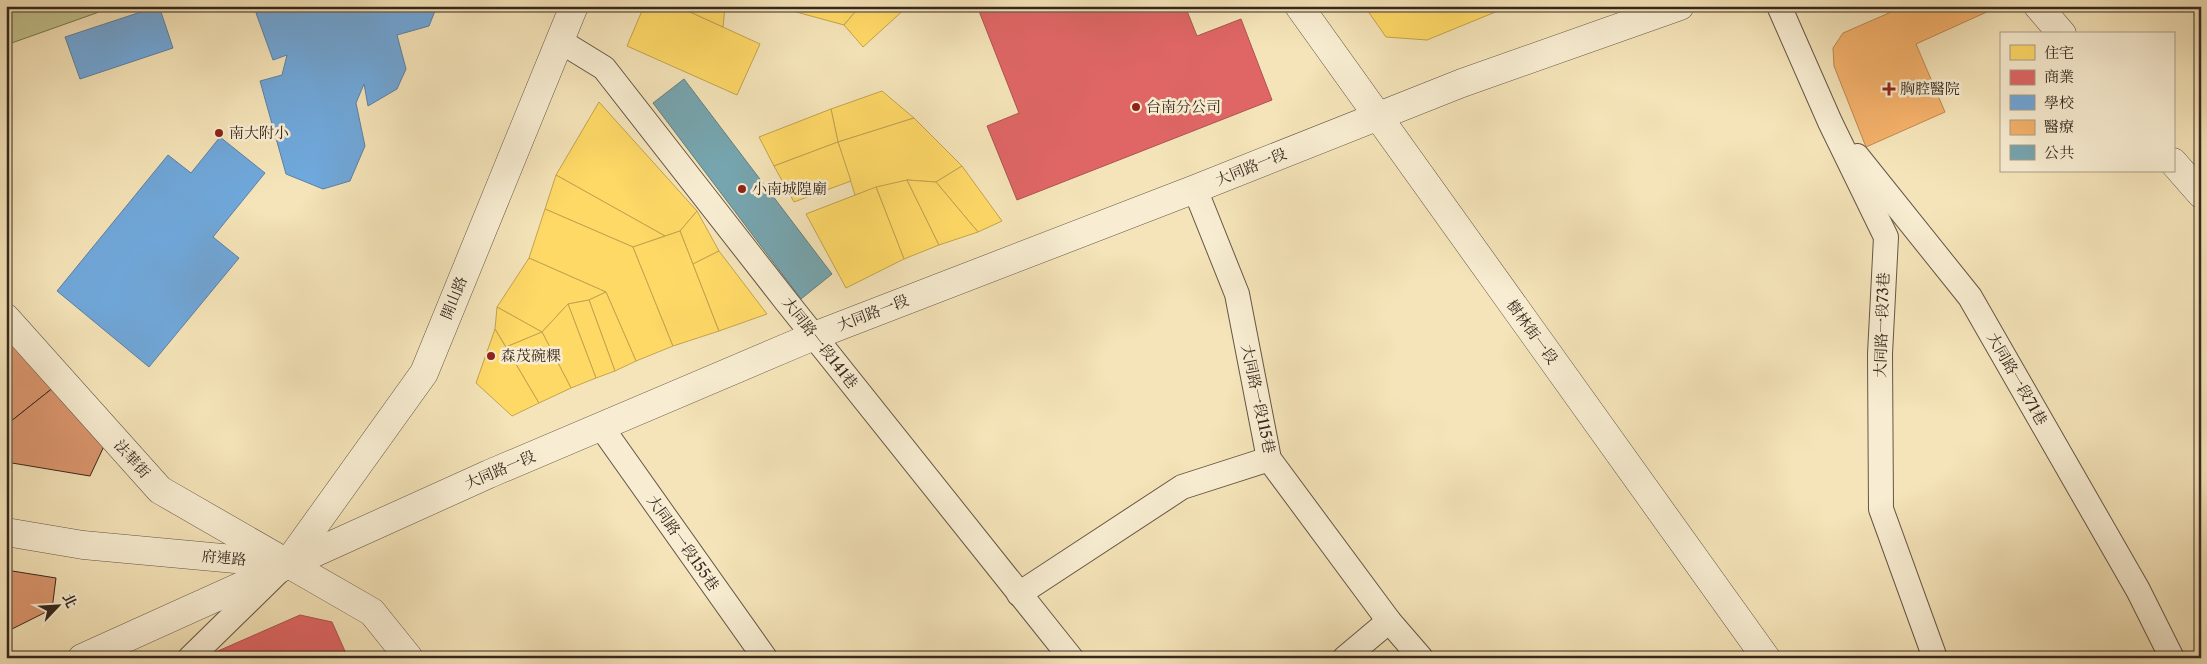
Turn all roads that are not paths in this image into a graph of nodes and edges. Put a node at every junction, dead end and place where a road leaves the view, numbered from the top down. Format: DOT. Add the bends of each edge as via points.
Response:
graph roads {
  1 [pos="574,6"];
  2 [pos="1299,6"];
  3 [pos="1680,6"];
  4 [pos="1779,6"];
  5 [pos="2038,6"];
  6 [pos="2060,32"];
  7 [pos="560,41"];
  8 [pos="1377,116"];
  9 [pos="1830,122"];
  10 [pos="2174,163"];
  11 [pos="1195,189"];
  12 [pos="2201,194"];
  13 [pos="6,318"];
  14 [pos="814,336"];
  15 [pos="602,428"];
  16 [pos="1270,459"];
  17 [pos="6,532"];
  18 [pos="287,564"];
  19 [pos="1019,594"];
  20 [pos="1389,621"];
  21 [pos="758,653"];
  22 [pos="82,658"];
  23 [pos="190,658"];
  24 [pos="409,658"];
  25 [pos="1071,658"];
  26 [pos="1345,658"];
  27 [pos="1421,658"];
  28 [pos="1766,658"];
  29 [pos="1935,658"];
  30 [pos="2172,658"];
  1 -- 7 [label="street, 開山路"];
  2 -- 8 [label="street, 樹林街一段"];
  3 -- 8 [label="street, 大同路一段"];
  4 -- 9 [label="lane, 大同路一段73巷"];
  5 -- 6 [label="street"];
  7 -- 14 [label="lane, 大同路一段141巷" via="604,68"];
  7 -- 18 [label="street, 開山路" via="424,373"];
  8 -- 11 [label="street, 大同路一段"];
  8 -- 28 [label="street, 樹林街一段"];
  9 -- 29 [label="lane, 大同路一段73巷" via="1886,237 1880,354 1881,509"];
  9 -- 30 [label="lane, 大同路一段71巷" via="1970,297 2138,590"];
  10 -- 12 [label="street"];
  11 -- 14 [label="street, 大同路一段"];
  11 -- 16 [label="lane, 大同路一段115巷" via="1237,294"];
  13 -- 18 [label="street, 法華街" via="160,490"];
  14 -- 15 [label="street, 大同路一段"];
  14 -- 19 [label="lane, 大同路一段141巷"];
  15 -- 18 [label="street, 大同路一段" via="489,474"];
  15 -- 21 [label="lane, 大同路一段155巷"];
  16 -- 19 [label="lane" via="1182,487"];
  16 -- 20 [label="lane, 大同路一段115巷"];
  17 -- 18 [label="street, 府連路" via="83,545"];
  18 -- 22 [label="street, 大同路一段"];
  18 -- 23 [label="lane"];
  18 -- 24 [label="street, 府連路" via="372,612"];
  19 -- 25 [label="lane, 大同路一段141巷"];
  20 -- 26 [label="lane"];
  20 -- 27 [label="lane, 大同路一段115巷"];
}
